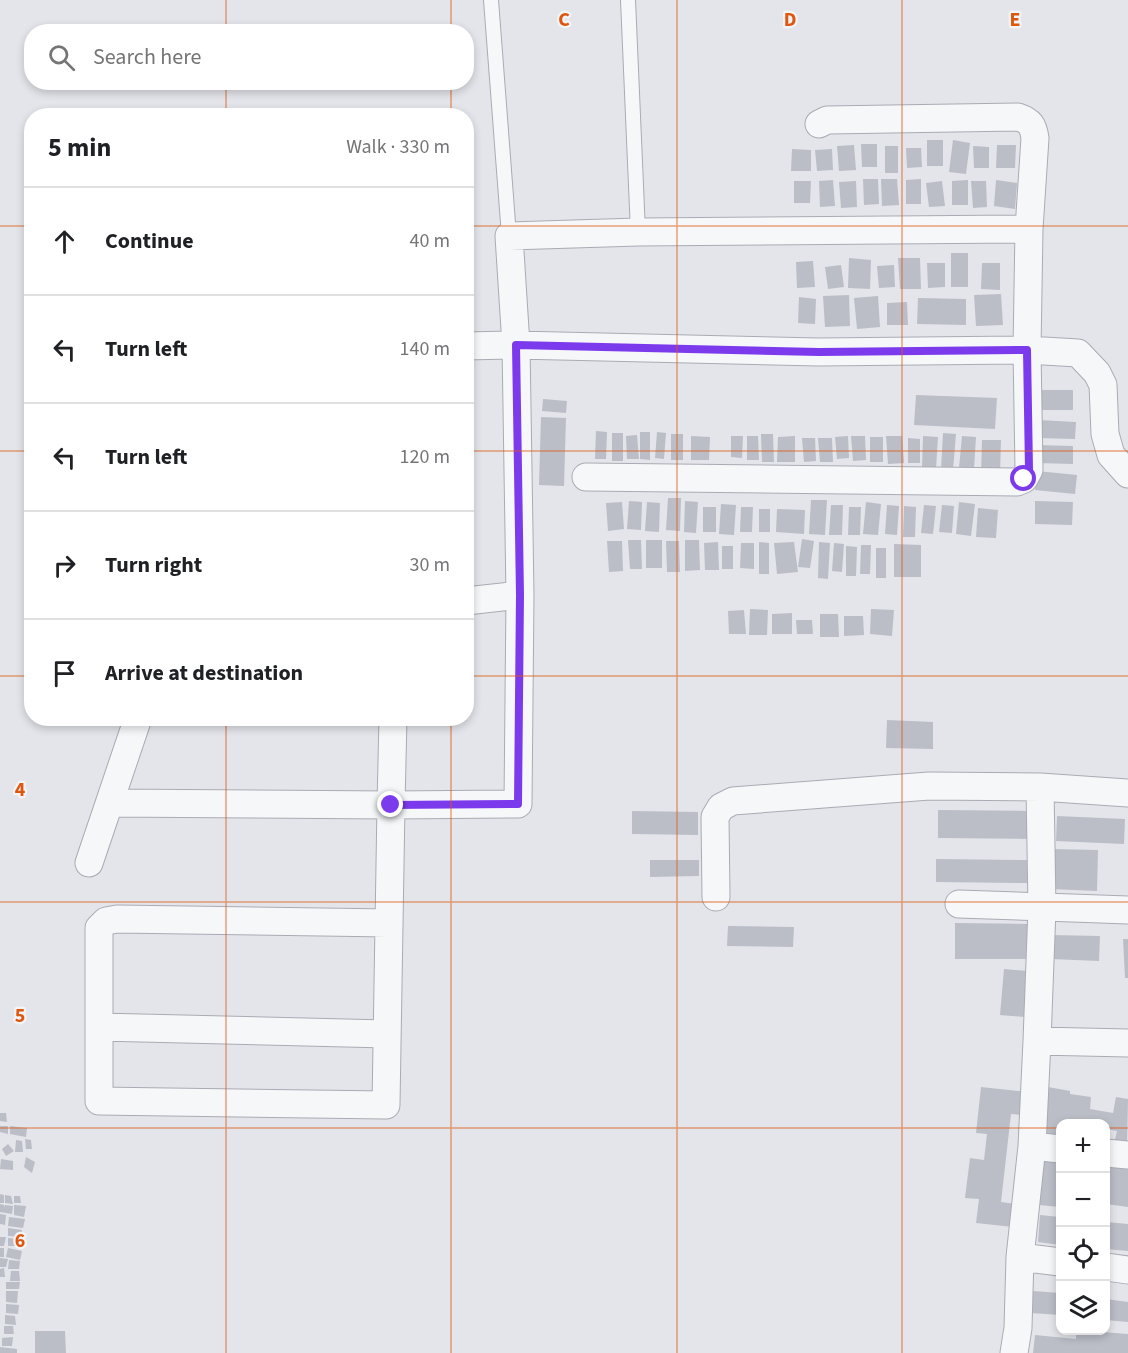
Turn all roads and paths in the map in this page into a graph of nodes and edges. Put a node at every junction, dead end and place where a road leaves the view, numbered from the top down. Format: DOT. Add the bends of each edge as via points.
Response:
graph roads {
  1 [pos="491,0"];
  2 [pos="628,0"];
  3 [pos="819,124"];
  4 [pos="1029,229"];
  5 [pos="638,232"];
  6 [pos="509,236"];
  7 [pos="516,345"];
  8 [pos="474,346"];
  9 [pos="1035,351"];
  10 [pos="1128,474"];
  11 [pos="586,477"];
  12 [pos="520,595"];
  13 [pos="474,600"];
  14 [pos="135,726"];
  15 [pos="393,726"];
  16 [pos="1040,787"];
  17 [pos="1128,793"];
  18 [pos="110,803"];
  19 [pos="391,805"];
  20 [pos="89,863"];
  21 [pos="716,897"];
  22 [pos="959,904"];
  23 [pos="1042,908"];
  24 [pos="1128,910"];
  25 [pos="389,922"];
  26 [pos="99,1027"];
  27 [pos="387,1034"];
  28 [pos="1037,1041"];
  29 [pos="1128,1043"];
  30 [pos="1032,1146"];
  31 [pos="1056,1149"];
  32 [pos="1110,1153"];
  33 [pos="1128,1155"];
  34 [pos="1020,1257"];
  35 [pos="1056,1262"];
  36 [pos="1110,1268"];
  37 [pos="1128,1270"];
  38 [pos="1014,1353"];
  1 -- 6 [label="lane"];
  2 -- 5 [label="lane"];
  3 -- 4 [label="street" via="827,120 1018,117 1029,121 1035,138"];
  4 -- 5 [label="street"];
  4 -- 9 [label="street"];
  5 -- 6 [label="street"];
  6 -- 7 [label="street"];
  7 -- 8 [label="street"];
  7 -- 9 [label="street" via="819,352"];
  7 -- 12 [label="street"];
  9 -- 10 [label="street" via="1078,353 1097,373 1103,385 1105,434 1111,455"];
  9 -- 11 [label="street" via="1029,470 1017,482"];
  12 -- 13 [label="street"];
  12 -- 19 [label="street" via="518,804"];
  14 -- 18 [label="street"];
  15 -- 19 [label="street"];
  16 -- 17 [label="street"];
  16 -- 21 [label="street" via="929,786 733,801 721,807 715,817"];
  16 -- 23 [label="street"];
  18 -- 19 [label="street"];
  18 -- 20 [label="street"];
  19 -- 25 [label="street"];
  22 -- 23 [label="street"];
  23 -- 24 [label="street"];
  23 -- 28 [label="street"];
  25 -- 26 [label="street" via="106,921 99,928"];
  25 -- 27 [label="street"];
  26 -- 27 [label="street"];
  26 -- 27 [label="street" via="99,1101 386,1105"];
  28 -- 29 [label="street"];
  28 -- 30 [label="street"];
  30 -- 31 [label="street"];
  30 -- 34 [label="street"];
  32 -- 33 [label="street"];
  34 -- 35 [label="street"];
  34 -- 38 [label="street"];
  36 -- 37 [label="street"];
}
